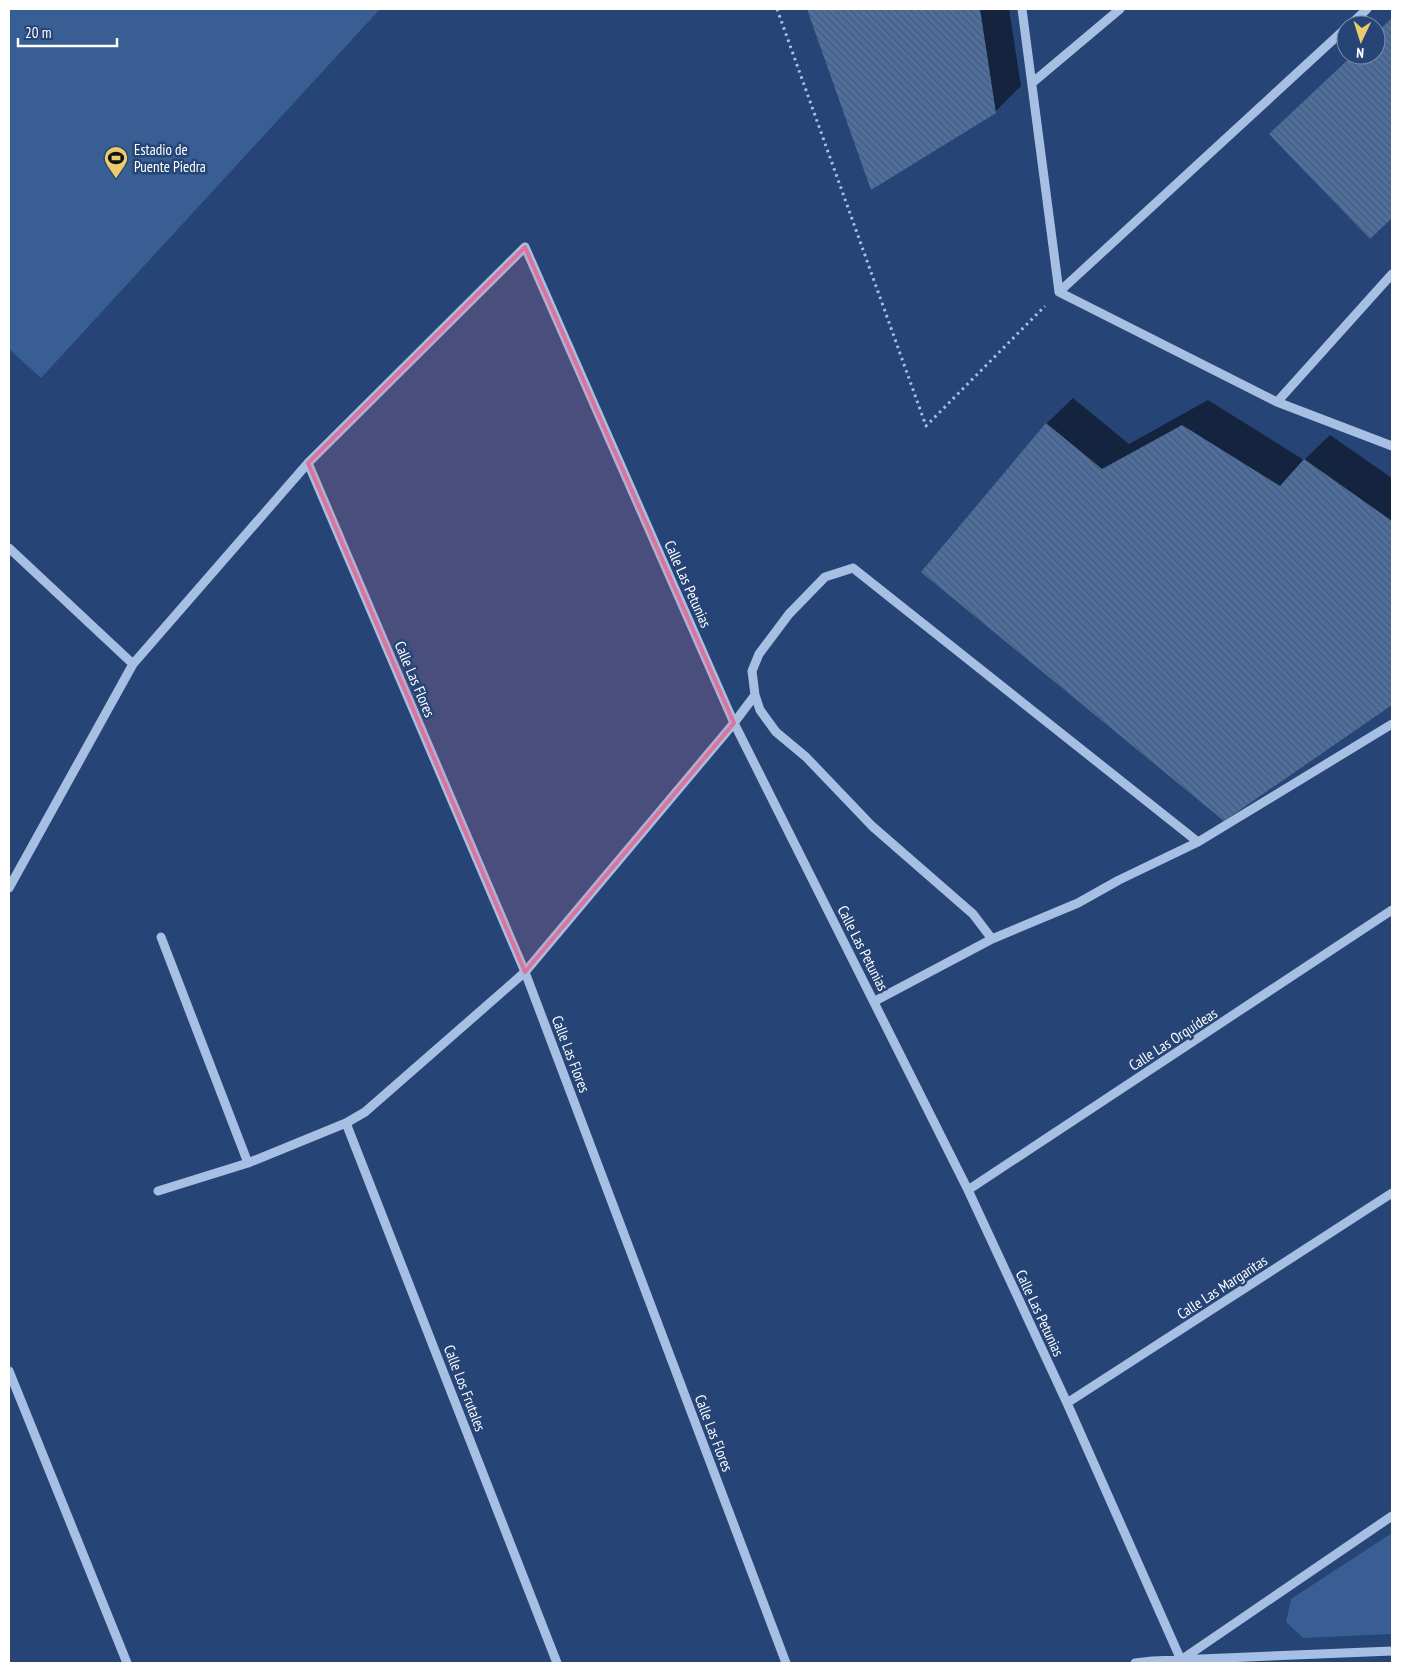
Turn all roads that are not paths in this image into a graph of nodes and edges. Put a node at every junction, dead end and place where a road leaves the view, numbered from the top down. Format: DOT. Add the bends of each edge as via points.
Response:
graph roads {
  1 [pos="1022,9"];
  2 [pos="1120,9"];
  3 [pos="1336,37"];
  4 [pos="1032,83"];
  5 [pos="1392,274"];
  6 [pos="1059,292"];
  7 [pos="1277,402"];
  8 [pos="1392,446"];
  9 [pos="308,463"];
  10 [pos="9,548"];
  11 [pos="132,664"];
  12 [pos="756,695"];
  13 [pos="734,723"];
  14 [pos="1392,724"];
  15 [pos="1198,842"];
  16 [pos="9,888"];
  17 [pos="1392,910"];
  18 [pos="161,937"];
  19 [pos="992,939"];
  20 [pos="525,972"];
  21 [pos="875,1001"];
  22 [pos="346,1123"];
  23 [pos="248,1163"];
  24 [pos="968,1190"];
  25 [pos="158,1191"];
  26 [pos="1392,1194"];
  27 [pos="9,1371"];
  28 [pos="1067,1403"];
  29 [pos="1392,1516"];
  30 [pos="1392,1651"];
  31 [pos="1181,1660"];
  32 [pos="127,1663"];
  33 [pos="557,1663"];
  34 [pos="786,1663"];
  35 [pos="1134,1663"];
  1 -- 4 [label="street"];
  2 -- 4 [label="street"];
  3 -- 6 [label="street"];
  4 -- 6 [label="street"];
  5 -- 7 [label="street"];
  6 -- 7 [label="street"];
  7 -- 8 [label="street"];
  9 -- 11 [label="street"];
  9 -- 13 [label="street, Calle Las Petunias" via="525,247"];
  9 -- 20 [label="street, Calle Las Flores"];
  10 -- 11 [label="street"];
  11 -- 16 [label="street"];
  12 -- 13 [label="street"];
  12 -- 15 [label="street" via="752,671 759,654 789,614 825,577 854,568"];
  12 -- 19 [label="street" via="760,710 776,732 806,757 872,826 973,914"];
  13 -- 20 [label="street"];
  13 -- 21 [label="street, Calle Las Petunias"];
  14 -- 15 [label="street"];
  15 -- 19 [label="street" via="1078,903"];
  17 -- 24 [label="street, Calle Las Orquídeas"];
  18 -- 23 [label="street"];
  19 -- 21 [label="street"];
  20 -- 22 [label="street" via="365,1112"];
  20 -- 34 [label="street, Calle Las Flores"];
  21 -- 24 [label="street, Calle Las Petunias"];
  22 -- 23 [label="street"];
  22 -- 33 [label="street, Calle Los Frutales"];
  23 -- 25 [label="street"];
  24 -- 28 [label="street, Calle Las Petunias"];
  26 -- 28 [label="street, Calle Las Margaritas"];
  27 -- 32 [label="street"];
  28 -- 31 [label="street, Calle Las Petunias"];
  29 -- 31 [label="street"];
  30 -- 31 [label="street"];
  31 -- 35 [label="street"];
}
